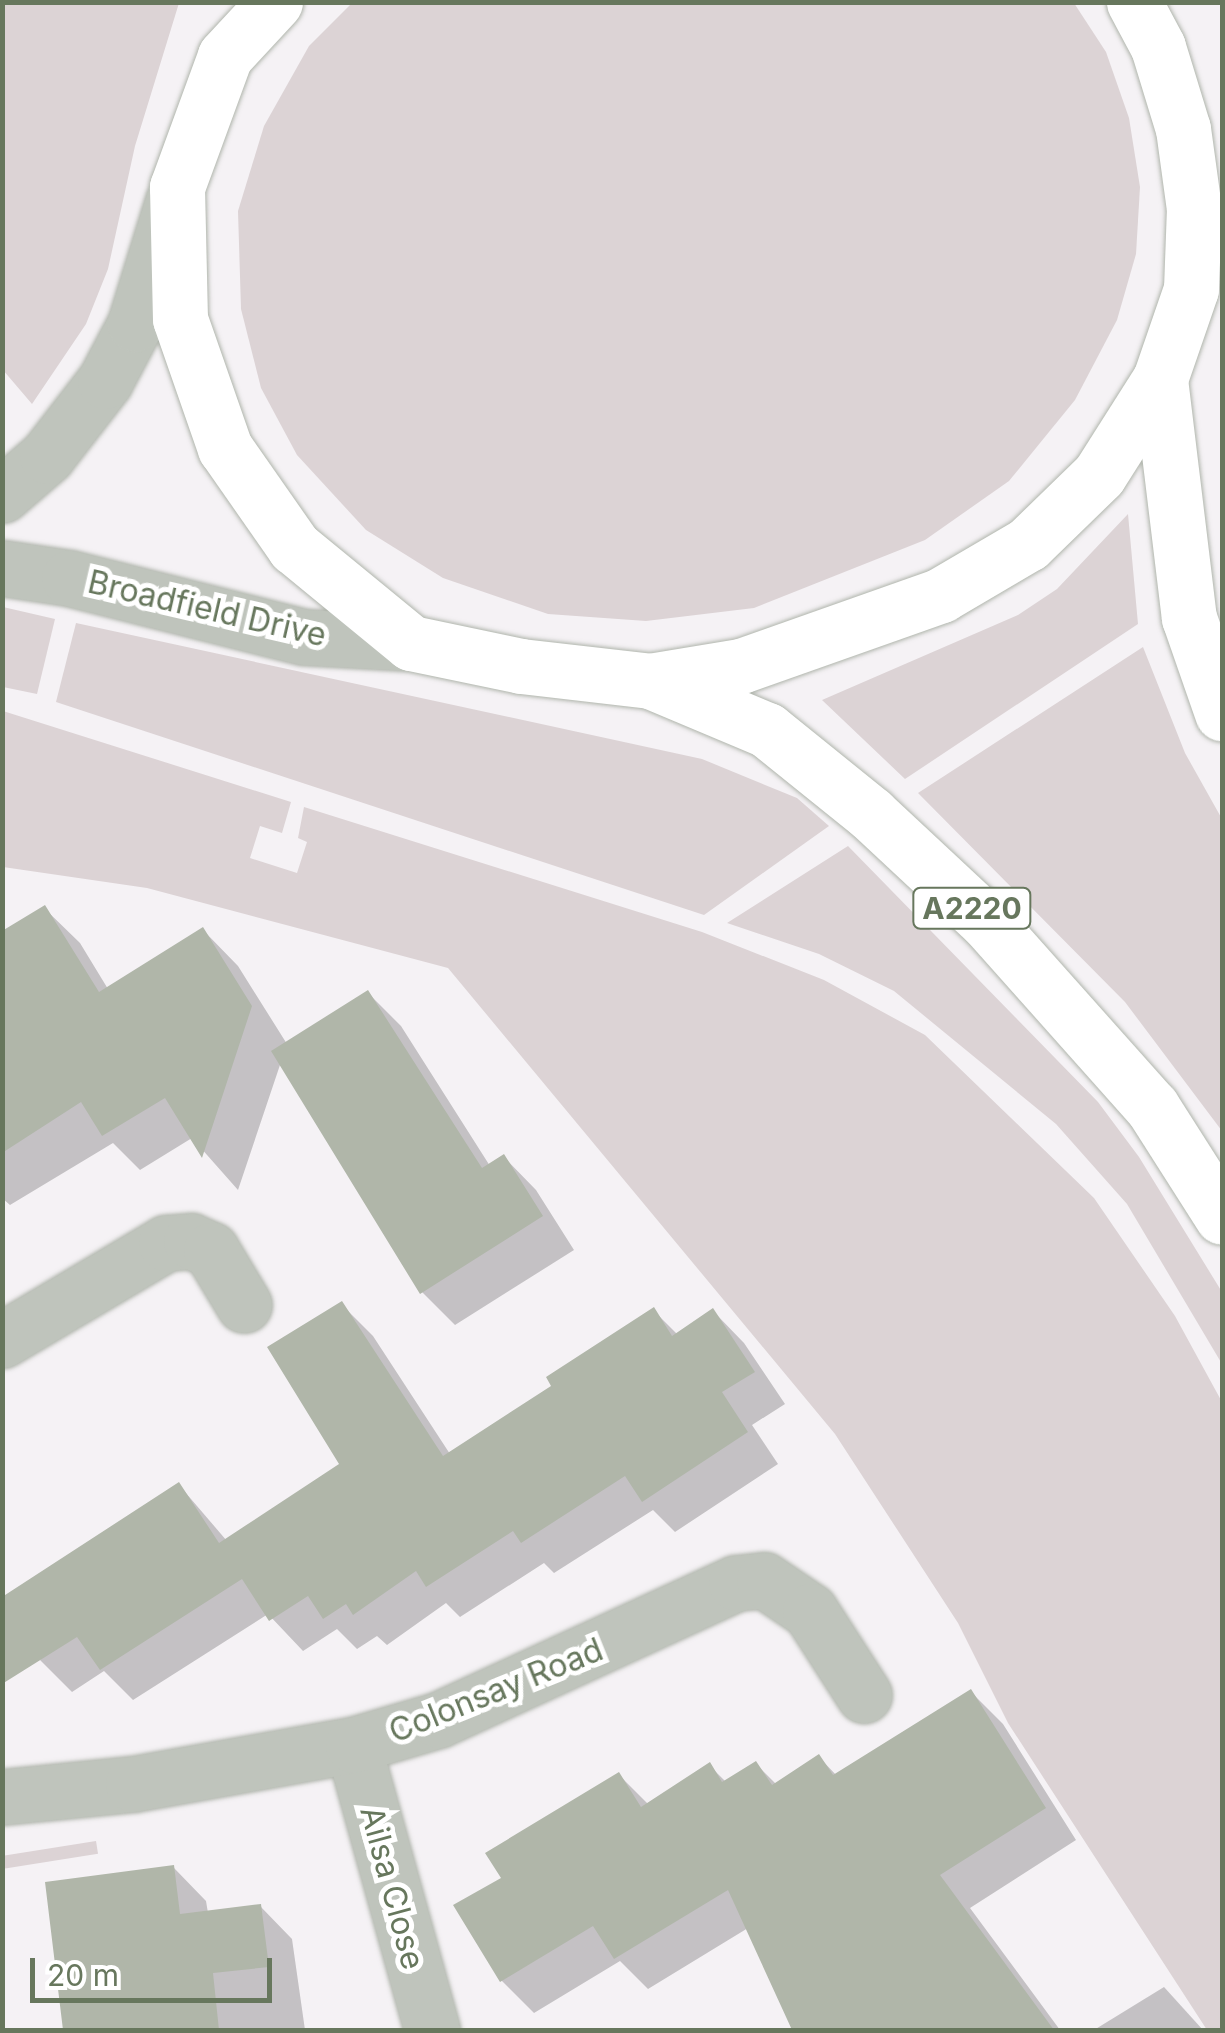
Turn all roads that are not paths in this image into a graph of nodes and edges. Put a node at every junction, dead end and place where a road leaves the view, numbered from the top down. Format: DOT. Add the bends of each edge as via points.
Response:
graph roads {
  1 [pos="238,2"];
  2 [pos="275,2"];
  3 [pos="1134,2"];
  4 [pos="226,56"];
  5 [pos="177,188"];
  6 [pos="1222,238"];
  7 [pos="1191,290"];
  8 [pos="1160,380"];
  9 [pos="2,495"];
  10 [pos="2,568"];
  11 [pos="412,642"];
  12 [pos="650,681"];
  13 [pos="1222,713"];
  14 [pos="1222,1217"];
  15 [pos="244,1305"];
  16 [pos="2,1340"];
  17 [pos="864,1695"];
  18 [pos="353,1745"];
  19 [pos="2,1796"];
  20 [pos="432,2030"];
  1 -- 4 [label="main road"];
  2 -- 4 [label="main road"];
  3 -- 7 [label="main road" via="1158,47 1183,129 1194,209"];
  4 -- 5 [label="main road"];
  5 -- 9 [label="street" via="135,324 106,381 47,456"];
  5 -- 11 [label="main road" via="180,319 225,448 294,547"];
  6 -- 7 [label="street"];
  7 -- 8 [label="main road"];
  8 -- 12 [label="main road" via="1098,475 1028,544 940,594 849,632 741,666"];
  8 -- 13 [label="main road" via="1188,618"];
  10 -- 11 [label="street, Broadfield Drive" via="69,578 304,637"];
  11 -- 12 [label="main road" via="521,666"];
  12 -- 14 [label="main road, A2220" via="767,730 872,814 987,922 1152,1107"];
  15 -- 16 [label="street" via="211,1250 191,1241 166,1242"];
  17 -- 18 [label="street, Colonsay Road" via="810,1611 764,1580 736,1584 438,1720"];
  18 -- 19 [label="street, Colonsay Road" via="132,1784"];
  18 -- 20 [label="street, Ailsa Close"];
}
